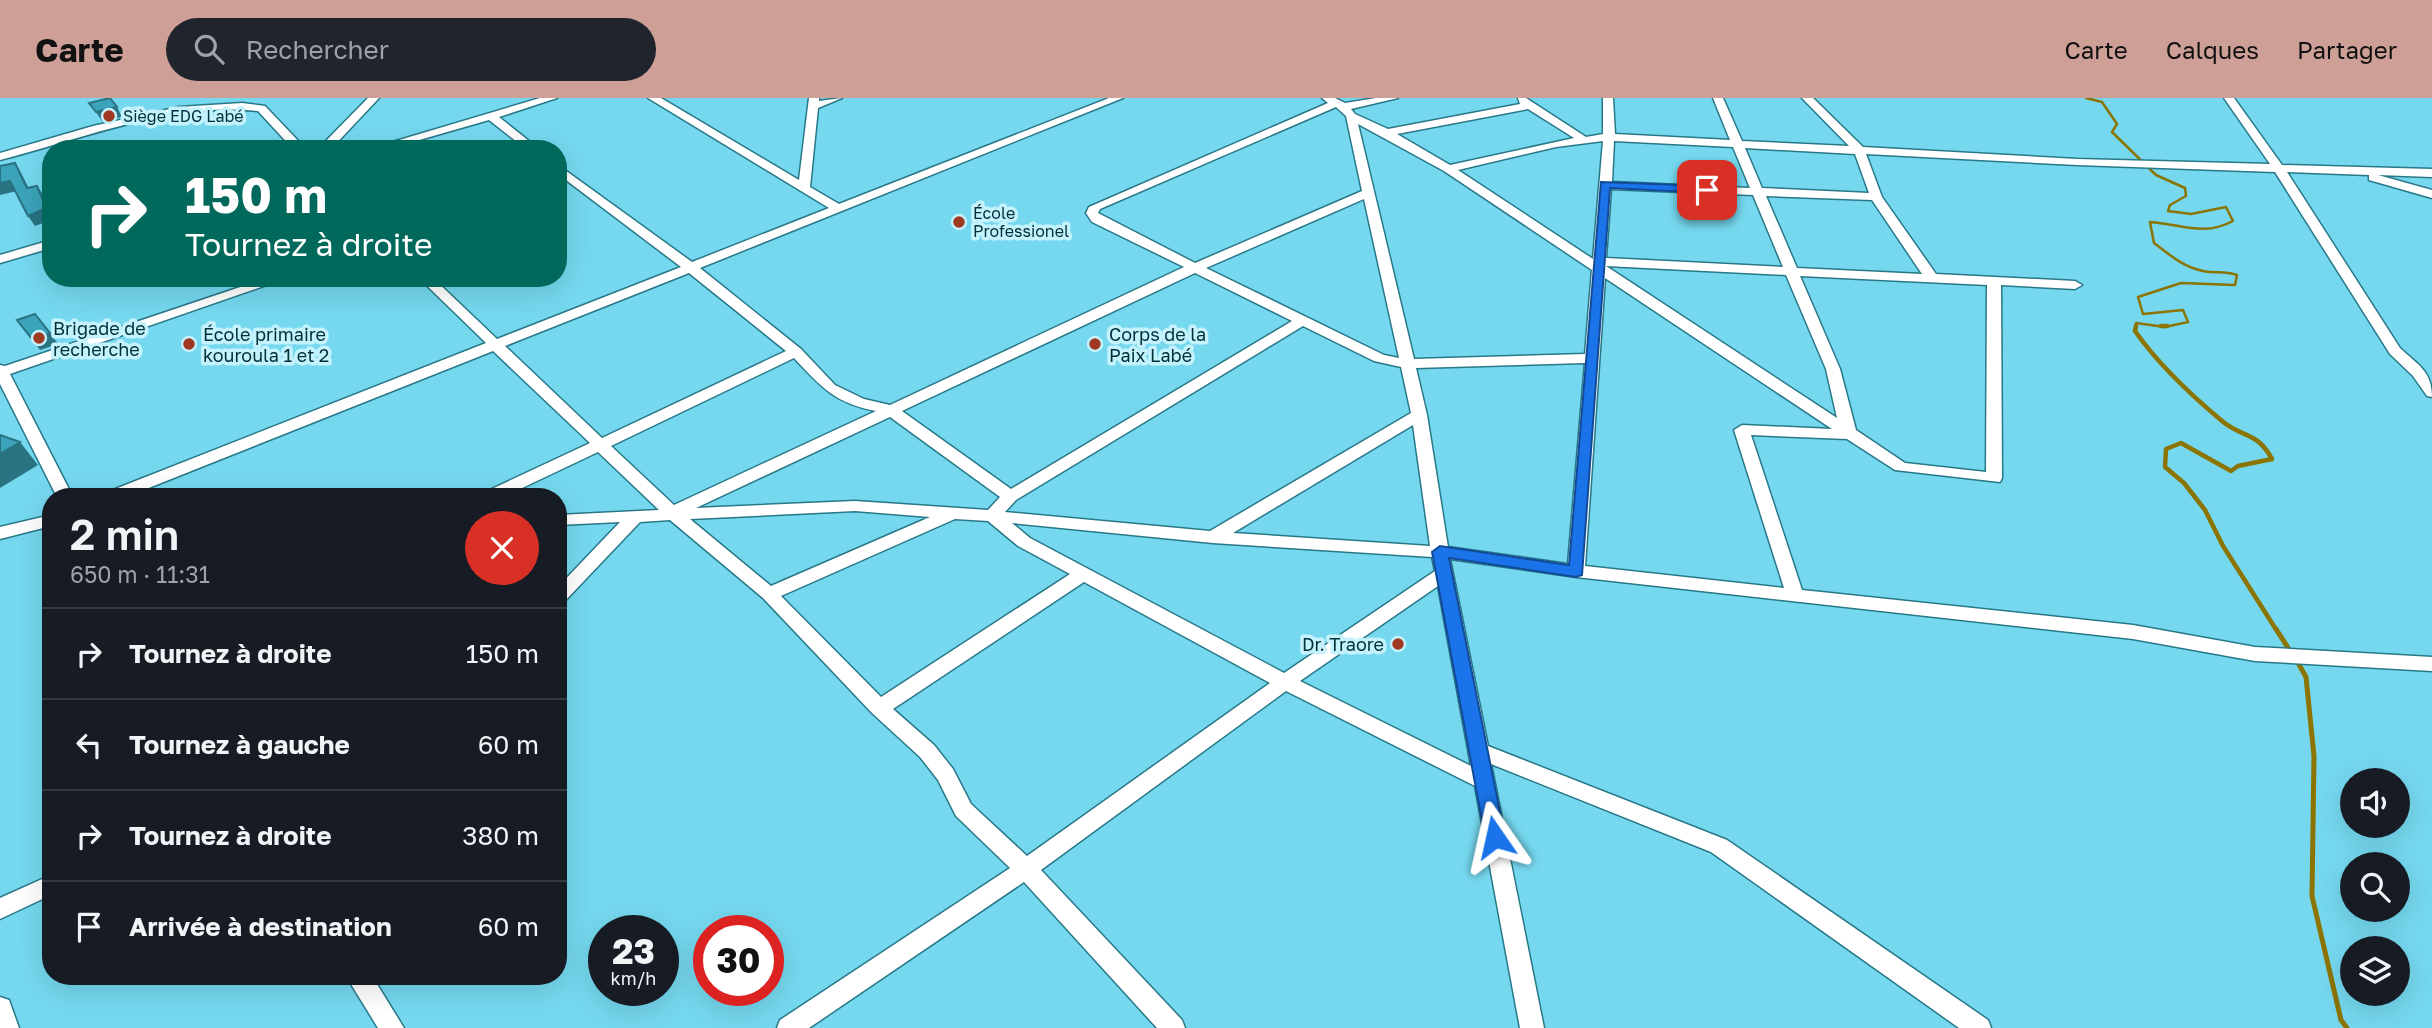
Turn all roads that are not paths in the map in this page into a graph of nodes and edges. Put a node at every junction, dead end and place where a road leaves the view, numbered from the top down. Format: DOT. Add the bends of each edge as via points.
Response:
graph roads {
  1 [pos="373,98"];
  2 [pos="552,98"];
  3 [pos="653,98"];
  4 [pos="837,98"];
  5 [pos="1118,98"];
  6 [pos="1393,98"];
  7 [pos="1517,98"];
  8 [pos="1608,98"];
  9 [pos="1718,98"];
  10 [pos="1807,98"];
  11 [pos="2229,98"];
  12 [pos="814,102"];
  13 [pos="1530,105"];
  14 [pos="1339,106"];
  15 [pos="490,115"];
  16 [pos="1387,133"];
  17 [pos="1609,137"];
  18 [pos="57,140"];
  19 [pos="291,140"];
  20 [pos="333,140"];
  21 [pos="405,140"];
  22 [pos="522,140"];
  23 [pos="1584,140"];
  24 [pos="42,144"];
  25 [pos="1737,145"];
  26 [pos="1860,150"];
  27 [pos="0,157"];
  28 [pos="2278,167"];
  29 [pos="1448,169"];
  30 [pos="2343,169"];
  31 [pos="2431,174"];
  32 [pos="567,175"];
  33 [pos="1605,185"];
  34 [pos="804,188"];
  35 [pos="1369,192"];
  36 [pos="1758,192"];
  37 [pos="2432,194"];
  38 [pos="1876,197"];
  39 [pos="839,209"];
  40 [pos="42,247"];
  41 [pos="0,259"];
  42 [pos="1599,264"];
  43 [pos="688,268"];
  44 [pos="1194,268"];
  45 [pos="1794,272"];
  46 [pos="1931,277"];
  47 [pos="1994,281"];
  48 [pos="2075,285"];
  49 [pos="254,287"];
  50 [pos="434,287"];
  51 [pos="1302,321"];
  52 [pos="495,345"];
  53 [pos="796,352"];
  54 [pos="1591,358"];
  55 [pos="1405,364"];
  56 [pos="1,370"];
  57 [pos="2425,374"];
  58 [pos="2432,393"];
  59 [pos="889,409"];
  60 [pos="1419,415"];
  61 [pos="1849,434"];
  62 [pos="600,445"];
  63 [pos="60,488"];
  64 [pos="134,488"];
  65 [pos="508,488"];
  66 [pos="1010,496"];
  67 [pos="671,513"];
  68 [pos="953,513"];
  69 [pos="637,515"];
  70 [pos="992,516"];
  71 [pos="567,519"];
  72 [pos="42,523"];
  73 [pos="22,530"];
  74 [pos="0,533"];
  75 [pos="1213,537"];
  76 [pos="0,545"];
  77 [pos="1442,562"];
  78 [pos="1576,571"];
  79 [pos="1084,575"];
  80 [pos="567,589"];
  81 [pos="769,594"];
  82 [pos="1795,595"];
  83 [pos="2432,664"];
  84 [pos="1285,682"];
  85 [pos="879,708"];
  86 [pos="1479,751"];
  87 [pos="1485,782"];
  88 [pos="1026,869"];
  89 [pos="42,888"];
  90 [pos="0,909"];
  91 [pos="364,985"];
  92 [pos="0,1008"];
  93 [pos="7,1028"];
  94 [pos="392,1028"];
  95 [pos="789,1028"];
  96 [pos="1173,1028"];
  97 [pos="1532,1028"];
  98 [pos="1979,1028"];
  1 -- 20 [label="street"];
  2 -- 15 [label="street"];
  3 -- 34 [label="street"];
  4 -- 12 [label="street"];
  5 -- 39 [label="street"];
  6 -- 14 [label="street"];
  7 -- 13 [label="street"];
  8 -- 17 [label="street"];
  9 -- 25 [label="street"];
  10 -- 26 [label="street"];
  11 -- 28 [label="street"];
  12 -- 34 [label="street"];
  13 -- 16 [label="street"];
  13 -- 23 [label="street"];
  14 -- 16 [label="street"];
  14 -- 35 [label="street"];
  14 -- 44 [label="street" via="1095,206 1092,213 1096,219"];
  15 -- 21 [label="street"];
  15 -- 22 [label="street"];
  16 -- 29 [label="street"];
  17 -- 23 [label="street"];
  17 -- 25 [label="street"];
  17 -- 33 [label="street"];
  18 -- 19 [label="street" via="179,110 242,106 261,108"];
  23 -- 29 [label="street"];
  24 -- 27 [label="street"];
  25 -- 26 [label="street"];
  25 -- 36 [label="street"];
  26 -- 28 [label="street"];
  26 -- 38 [label="street"];
  28 -- 30 [label="street"];
  28 -- 57 [label="street" via="2395,351"];
  29 -- 42 [label="street"];
  30 -- 31 [label="street"];
  30 -- 37 [label="street"];
  32 -- 43 [label="street"];
  33 -- 36 [label="street"];
  33 -- 42 [label="street"];
  34 -- 39 [label="street"];
  35 -- 44 [label="street"];
  35 -- 55 [label="street"];
  36 -- 38 [label="street"];
  36 -- 45 [label="street"];
  38 -- 46 [label="street"];
  39 -- 43 [label="street"];
  40 -- 41 [label="street"];
  42 -- 45 [label="street"];
  42 -- 54 [label="street"];
  42 -- 61 [label="street"];
  43 -- 52 [label="street"];
  43 -- 53 [label="street"];
  44 -- 51 [label="street"];
  44 -- 59 [label="street"];
  45 -- 46 [label="street"];
  45 -- 61 [label="street" via="1833,369"];
  46 -- 47 [label="street"];
  47 -- 48 [label="street"];
  47 -- 61 [label="street" via="1994,478 1901,467"];
  49 -- 56 [label="street"];
  50 -- 52 [label="street"];
  51 -- 55 [label="street" via="1380,358"];
  51 -- 66 [label="street"];
  52 -- 62 [label="street"];
  52 -- 64 [label="street"];
  53 -- 59 [label="street" via="846,398"];
  53 -- 62 [label="street"];
  54 -- 55 [label="street"];
  54 -- 78 [label="street"];
  55 -- 60 [label="street"];
  56 -- 63 [label="street"];
  57 -- 58 [label="street"];
  59 -- 66 [label="street"];
  59 -- 67 [label="street"];
  60 -- 75 [label="street"];
  60 -- 77 [label="street"];
  61 -- 82 [label="street" via="1742,430"];
  62 -- 65 [label="street"];
  62 -- 67 [label="street"];
  66 -- 70 [label="street"];
  67 -- 68 [label="street" via="855,506"];
  67 -- 69 [label="street"];
  67 -- 81 [label="street"];
  68 -- 70 [label="street"];
  68 -- 81 [label="street"];
  69 -- 71 [label="street"];
  69 -- 80 [label="street"];
  70 -- 75 [label="street"];
  70 -- 79 [label="street" via="1024,542"];
  72 -- 73 [label="street"];
  73 -- 74 [label="street"];
  73 -- 76 [label="street"];
  75 -- 77 [label="street"];
  77 -- 78 [label="street"];
  77 -- 84 [label="street"];
  77 -- 86 [label="street"];
  78 -- 82 [label="street"];
  79 -- 84 [label="street"];
  79 -- 85 [label="street"];
  81 -- 85 [label="street"];
  82 -- 83 [label="street" via="2133,632 2255,654"];
  84 -- 87 [label="street"];
  84 -- 88 [label="street"];
  85 -- 88 [label="street" via="927,751 964,810"];
  86 -- 87 [label="street"];
  86 -- 98 [label="street" via="1719,846"];
  87 -- 97 [label="street"];
  88 -- 95 [label="street"];
  88 -- 96 [label="street"];
  89 -- 90 [label="street"];
  91 -- 94 [label="street"];
  92 -- 93 [label="street"];
}
